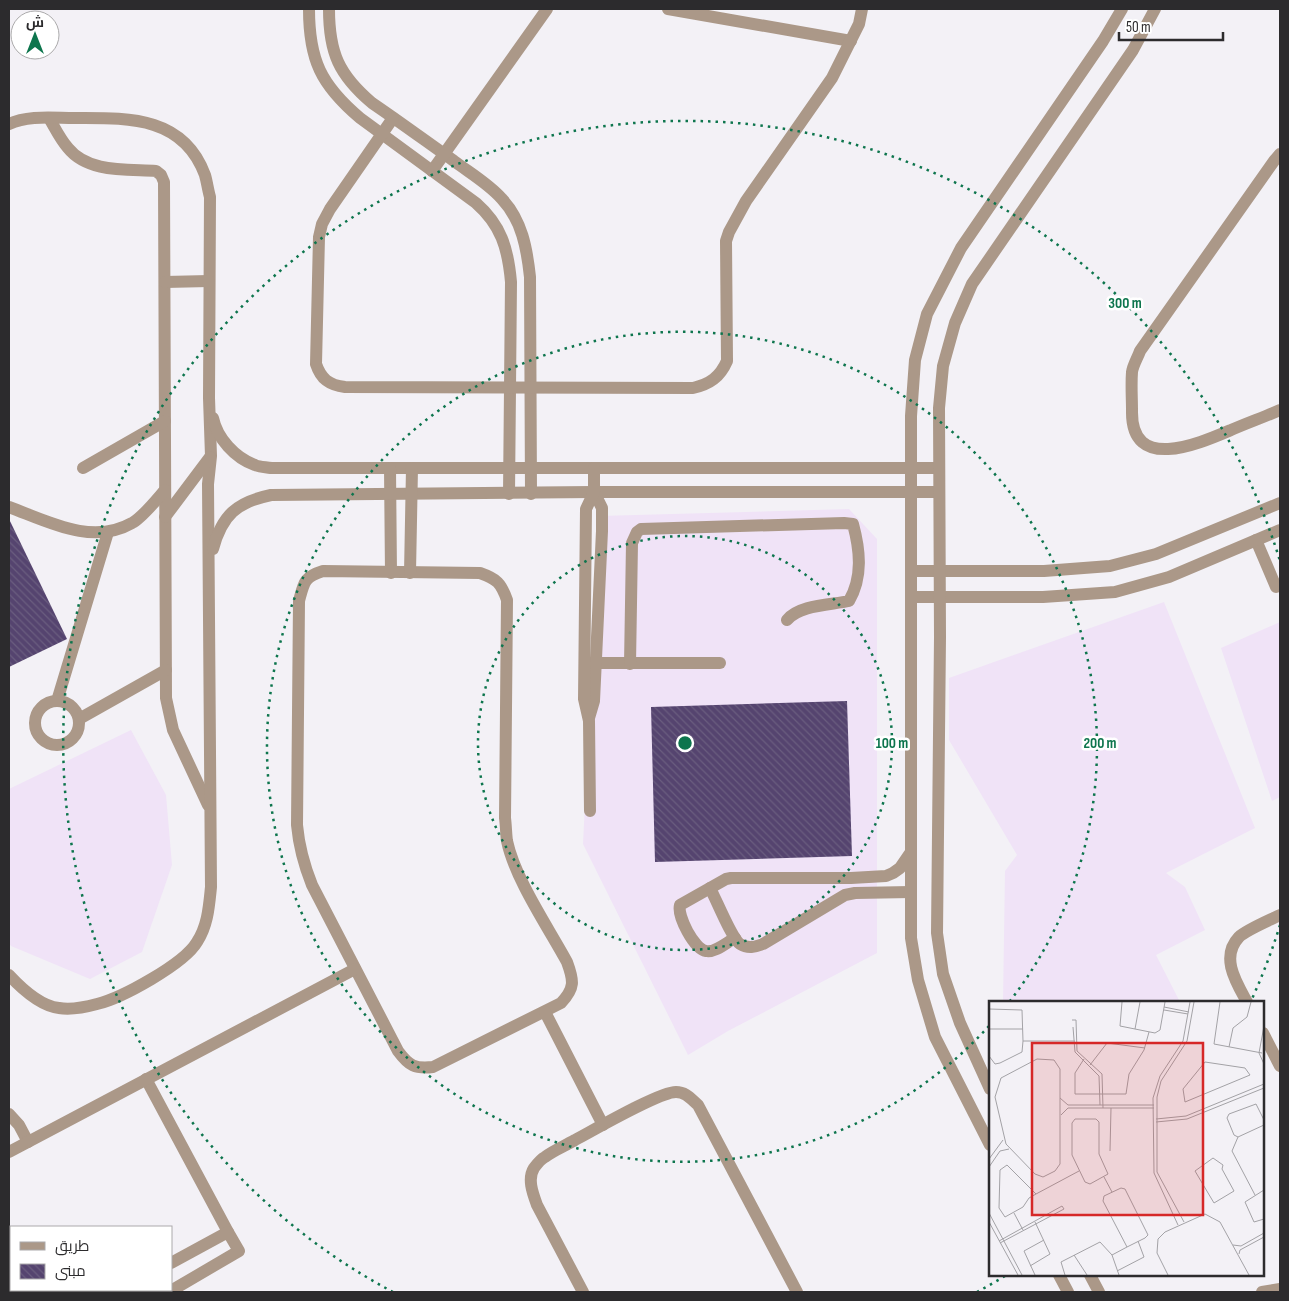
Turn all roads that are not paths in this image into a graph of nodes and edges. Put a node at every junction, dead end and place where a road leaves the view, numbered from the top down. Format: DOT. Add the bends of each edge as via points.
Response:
graph roads {
  1 [pos="309,9"];
  2 [pos="329,9"];
  3 [pos="547,9"];
  4 [pos="668,9"];
  5 [pos="862,9"];
  6 [pos="1122,9"];
  7 [pos="1155,9"];
  8 [pos="851,41"];
  9 [pos="49,118"];
  10 [pos="393,118"];
  11 [pos="9,124"];
  12 [pos="382,134"];
  13 [pos="444,154"];
  14 [pos="1280,154"];
  15 [pos="432,171"];
  16 [pos="209,281"];
  17 [pos="165,282"];
  18 [pos="510,388"];
  19 [pos="530,388"];
  20 [pos="209,398"];
  21 [pos="1280,410"];
  22 [pos="165,421"];
  23 [pos="211,456"];
  24 [pos="83,468"];
  25 [pos="390,468"];
  26 [pos="412,468"];
  27 [pos="509,468"];
  28 [pos="531,468"];
  29 [pos="594,468"];
  30 [pos="911,468"];
  31 [pos="939,468"];
  32 [pos="165,490"];
  33 [pos="594,492"];
  34 [pos="911,492"];
  35 [pos="939,492"];
  36 [pos="390,494"];
  37 [pos="411,494"];
  38 [pos="509,494"];
  39 [pos="531,494"];
  40 [pos="1280,503"];
  41 [pos="9,507"];
  42 [pos="165,517"];
  43 [pos="1280,530"];
  44 [pos="108,532"];
  45 [pos="1256,540"];
  46 [pos="209,563"];
  47 [pos="911,571"];
  48 [pos="940,571"];
  49 [pos="392,573"];
  50 [pos="410,573"];
  51 [pos="1276,587"];
  52 [pos="911,597"];
  53 [pos="940,597"];
  54 [pos="786,620"];
  55 [pos="590,663"];
  56 [pos="720,663"];
  57 [pos="630,664"];
  58 [pos="166,670"];
  59 [pos="57,701"];
  60 [pos="79,719"];
  61 [pos="211,811"];
  62 [pos="590,812"];
  63 [pos="911,852"];
  64 [pos="832,878"];
  65 [pos="710,888"];
  66 [pos="911,892"];
  67 [pos="836,898"];
  68 [pos="1280,915"];
  69 [pos="735,938"];
  70 [pos="355,969"];
  71 [pos="9,975"];
  72 [pos="1245,1001"];
  73 [pos="545,1012"];
  74 [pos="1264,1035"];
  75 [pos="1280,1066"];
  76 [pos="146,1079"];
  77 [pos="989,1087"];
  78 [pos="9,1114"];
  79 [pos="603,1125"];
  80 [pos="28,1142"];
  81 [pos="989,1143"];
  82 [pos="9,1152"];
  83 [pos="228,1232"];
  84 [pos="172,1262"];
  85 [pos="1060,1276"];
  86 [pos="1091,1276"];
  87 [pos="1280,1289"];
  88 [pos="172,1290"];
  89 [pos="583,1292"];
  90 [pos="797,1292"];
  91 [pos="1068,1292"];
  92 [pos="1099,1292"];
  93 [pos="1262,1292"];
  1 -- 12 [label="street" via="312,52 320,72 344,105"];
  2 -- 10 [label="street" via="332,48 338,62 356,89"];
  3 -- 13 [label="street"];
  4 -- 8 [label="street"];
  5 -- 8 [label="street"];
  6 -- 30 [label="street" via="961,248 927,314 915,360"];
  7 -- 31 [label="street" via="1133,50 972,284 955,323 944,366 939,408"];
  8 -- 19 [label="street" via="832,78 746,201 729,232 726,241 727,361 716,379 693,388"];
  9 -- 11 [label="street"];
  9 -- 16 [label="street" via="128,118 167,130 183,142 205,175 210,197"];
  9 -- 17 [label="street" via="69,149 81,160 98,166 156,171 161,175 165,190"];
  10 -- 12 [label="street"];
  10 -- 13 [label="street"];
  12 -- 15 [label="street"];
  12 -- 18 [label="street" via="322,224 316,354 320,374 334,386 345,387"];
  13 -- 15 [label="street"];
  13 -- 19 [label="street" via="502,199 523,237 530,277"];
  14 -- 21 [label="street" via="1140,351 1132,371 1132,420 1142,441 1151,447 1180,449"];
  15 -- 18 [label="street" via="489,215 506,247 511,282"];
  16 -- 17 [label="street"];
  16 -- 20 [label="street"];
  17 -- 22 [label="street"];
  18 -- 19 [label="street"];
  18 -- 27 [label="street"];
  19 -- 28 [label="street"];
  20 -- 23 [label="street"];
  20 -- 25 [label="street" via="215,427 222,440 255,465 271,468"];
  22 -- 24 [label="street"];
  22 -- 32 [label="street"];
  23 -- 42 [label="street"];
  23 -- 46 [label="street"];
  25 -- 26 [label="street"];
  25 -- 36 [label="street"];
  26 -- 27 [label="street"];
  26 -- 37 [label="street"];
  27 -- 28 [label="street"];
  27 -- 38 [label="street"];
  28 -- 29 [label="street"];
  28 -- 39 [label="street"];
  29 -- 30 [label="street"];
  29 -- 33 [label="street"];
  30 -- 31 [label="street"];
  30 -- 34 [label="street"];
  31 -- 35 [label="street"];
  32 -- 42 [label="street"];
  32 -- 44 [label="street" via="133,523"];
  33 -- 34 [label="street"];
  33 -- 39 [label="street"];
  33 -- 55 [label="street" via="586,509"];
  34 -- 35 [label="street"];
  34 -- 47 [label="street"];
  35 -- 48 [label="street"];
  36 -- 37 [label="street"];
  36 -- 46 [label="street" via="271,495 255,498 242,504 224,520"];
  36 -- 49 [label="street"];
  37 -- 38 [label="street"];
  37 -- 50 [label="street"];
  38 -- 39 [label="street"];
  40 -- 48 [label="street" via="1156,554 1110,566 1044,571"];
  41 -- 44 [label="street" via="84,533"];
  42 -- 58 [label="street"];
  43 -- 45 [label="street"];
  44 -- 59 [label="street"];
  45 -- 51 [label="street"];
  45 -- 53 [label="street" via="1169,577 1115,592 1043,597"];
  46 -- 61 [label="street"];
  47 -- 48 [label="street"];
  47 -- 52 [label="street"];
  48 -- 53 [label="street"];
  49 -- 50 [label="street"];
  49 -- 70 [label="street" via="324,571 310,575 303,585 299,601 298,846 312,885"];
  50 -- 73 [label="street" via="480,573 494,578 503,588 507,600 507,840 520,878 572,976 569,994"];
  52 -- 53 [label="street"];
  52 -- 63 [label="street"];
  53 -- 77 [label="street" via="937,933 943,974 960,1023"];
  54 -- 57 [label="street" via="801,609 849,601 858,583 860,567 853,524 641,530 633,538 631,549"];
  55 -- 57 [label="street"];
  55 -- 62 [label="street" via="584,699 589,720"];
  56 -- 57 [label="street"];
  58 -- 60 [label="street"];
  58 -- 61 [label="street" via="166,698 173,730"];
  59 -- 60 [label="street" via="71,706"];
  59 -- 60 [label="street" via="43,706 38,712 38,734 44,740 58,745 72,739 77,733"];
  61 -- 71 [label="street" via="209,911 196,944 174,966 120,995 81,1008 58,1008 39,1001"];
  63 -- 64 [label="street" via="893,874"];
  63 -- 66 [label="street"];
  64 -- 65 [label="street" via="731,878"];
  64 -- 67 [label="street"];
  65 -- 69 [label="street"];
  65 -- 69 [label="street" via="679,909 694,944 712,951"];
  66 -- 67 [label="street" via="855,892"];
  66 -- 81 [label="street" via="911,938 918,980 935,1037"];
  67 -- 69 [label="street" via="754,948 741,945"];
  68 -- 72 [label="street" via="1240,936 1231,950 1234,979"];
  70 -- 73 [label="street" via="398,1051 414,1067 444,1063"];
  70 -- 76 [label="street"];
  73 -- 79 [label="street"];
  74 -- 75 [label="street"];
  76 -- 80 [label="street"];
  76 -- 83 [label="street"];
  78 -- 80 [label="street"];
  79 -- 89 [label="street" via="544,1158 534,1168 531,1177 537,1205"];
  79 -- 90 [label="street" via="670,1093 687,1095 698,1105"];
  80 -- 82 [label="street"];
  83 -- 84 [label="street"];
  83 -- 88 [label="street" via="239,1251"];
  85 -- 91 [label="street"];
  86 -- 92 [label="street"];
  87 -- 93 [label="street"];
}
